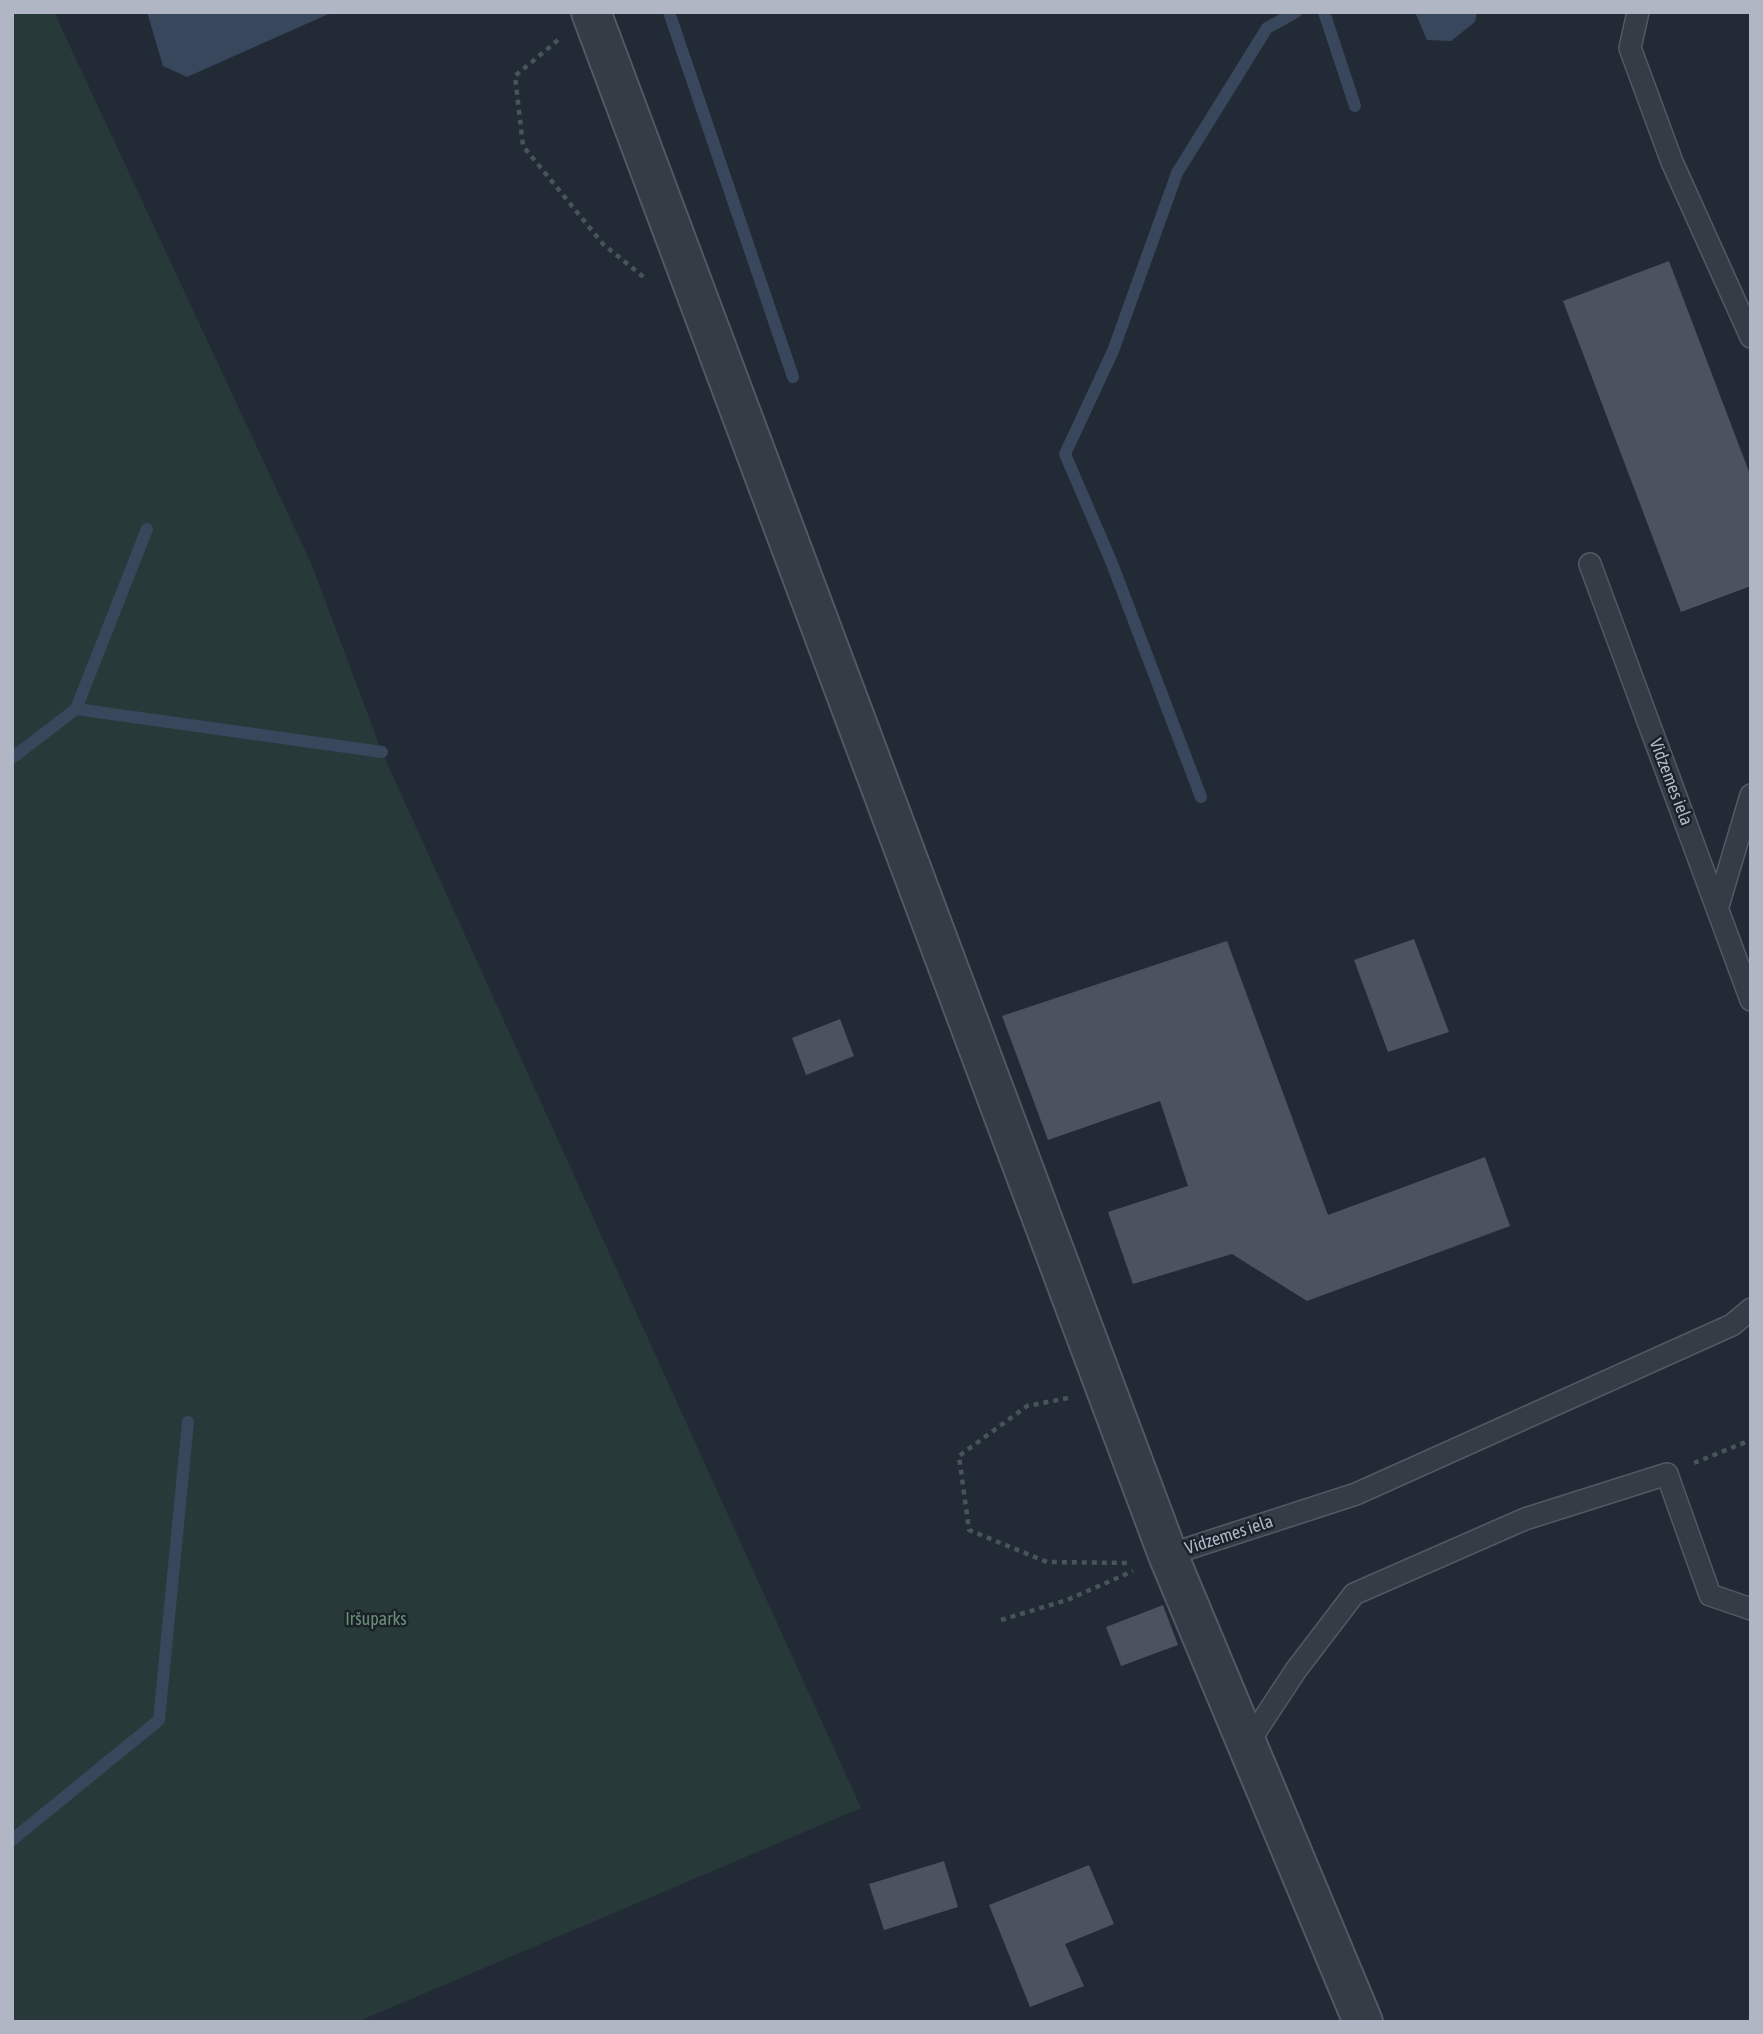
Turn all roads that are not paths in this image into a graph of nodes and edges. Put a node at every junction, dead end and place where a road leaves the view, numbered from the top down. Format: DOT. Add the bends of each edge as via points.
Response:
graph roads {
  1 [pos="1638,12"];
  2 [pos="594,22"];
  3 [pos="1751,337"];
  4 [pos="1590,564"];
  5 [pos="1751,795"];
  6 [pos="1718,906"];
  7 [pos="1751,1000"];
  8 [pos="1751,1309"];
  9 [pos="1168,1555"];
  10 [pos="1751,1609"];
  11 [pos="1248,1743"];
  12 [pos="1352,2018"];
  1 -- 3 [label="lane" via="1630,47 1672,162"];
  2 -- 9 [label="street"];
  4 -- 6 [label="lane, Vidzemes iela"];
  5 -- 6 [label="lane"];
  6 -- 7 [label="lane, Vidzemes iela"];
  8 -- 9 [label="lane, Vidzemes iela" via="1732,1325 1356,1494"];
  9 -- 11 [label="street, Vidzemes iela"];
  10 -- 11 [label="lane" via="1710,1595 1667,1474 1525,1519 1354,1594"];
  11 -- 12 [label="street, Vidzemes iela"];
}
